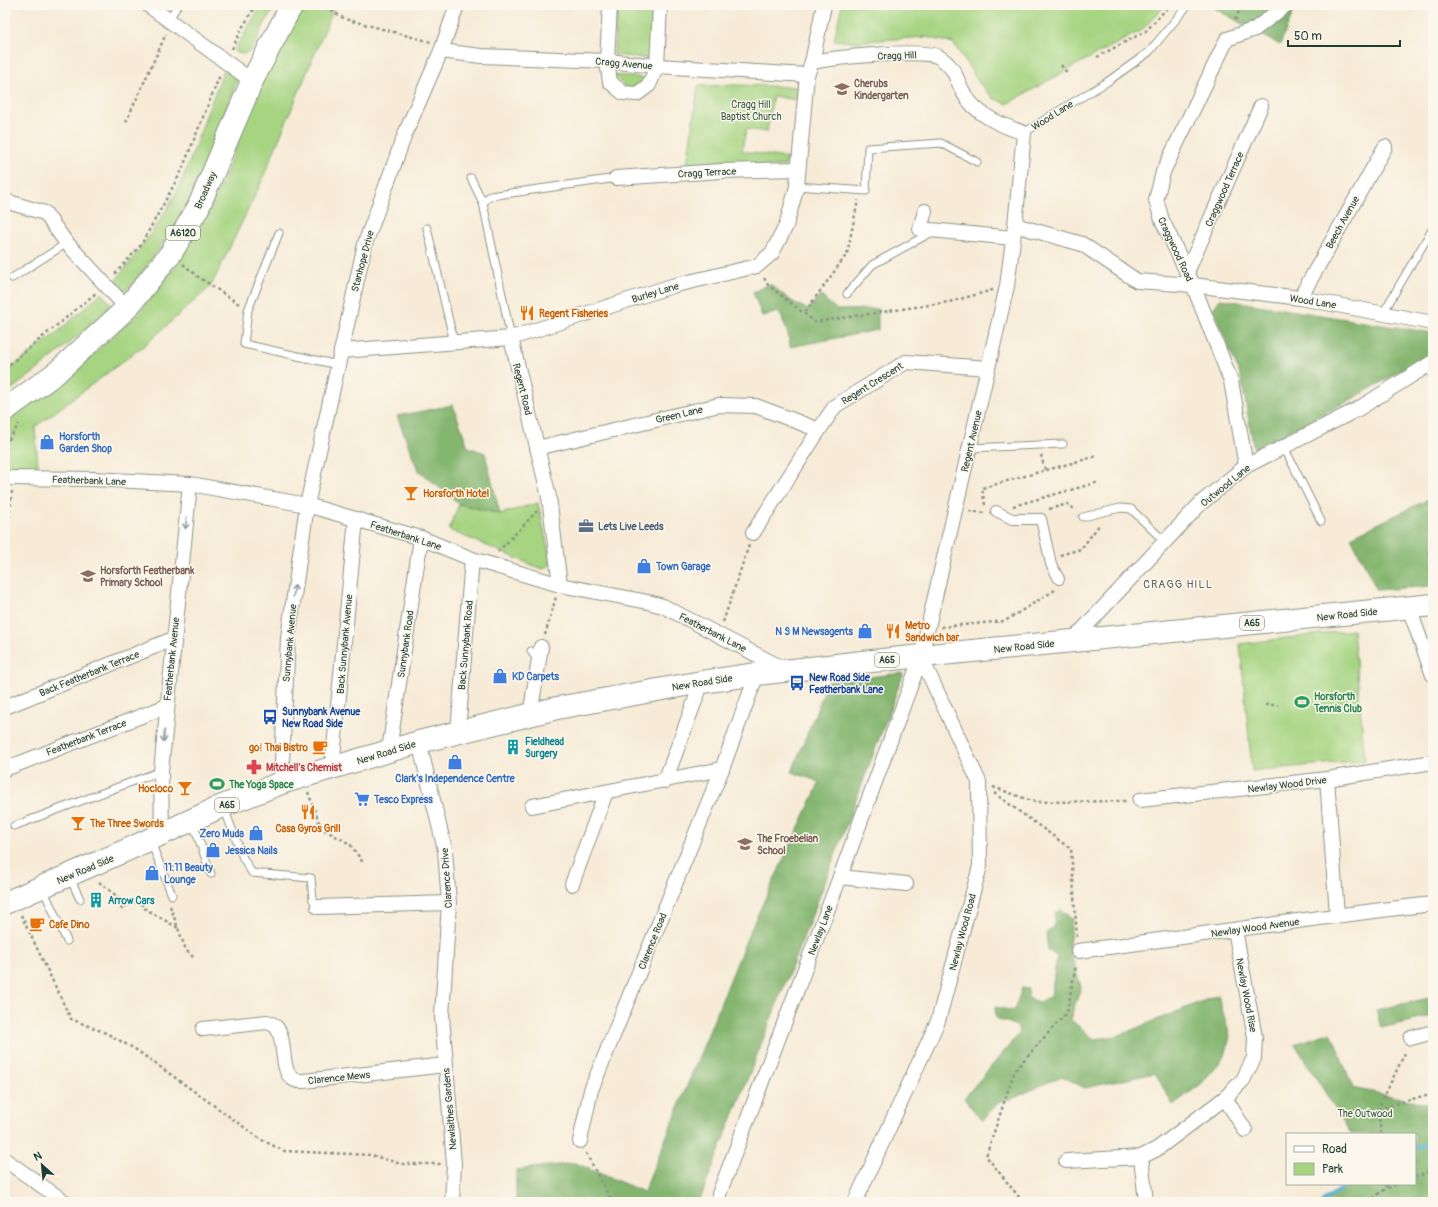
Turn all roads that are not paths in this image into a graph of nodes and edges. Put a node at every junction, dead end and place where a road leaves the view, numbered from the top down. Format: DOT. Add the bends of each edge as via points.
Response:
graph roads {
  1 [pos="148,5"];
  2 [pos="178,5"];
  3 [pos="293,5"];
  4 [pos="457,5"];
  5 [pos="610,5"];
  6 [pos="660,5"];
  7 [pos="824,5"];
  8 [pos="1188,5"];
  9 [pos="1286,5"];
  10 [pos="169,21"];
  11 [pos="442,49"];
  12 [pos="607,61"];
  13 [pos="657,66"];
  14 [pos="809,68"];
  15 [pos="252,81"];
  16 [pos="1261,106"];
  17 [pos="1024,133"];
  18 [pos="1385,147"];
  19 [pos="977,162"];
  20 [pos="798,169"];
  21 [pos="471,178"];
  22 [pos="613,179"];
  23 [pos="797,186"];
  24 [pos="5,201"];
  25 [pos="483,203"];
  26 [pos="925,212"];
  27 [pos="427,228"];
  28 [pos="1433,228"];
  29 [pos="934,231"];
  30 [pos="1014,231"];
  31 [pos="279,233"];
  32 [pos="66,243"];
  33 [pos="12,278"];
  34 [pos="1190,279"];
  35 [pos="847,294"];
  36 [pos="1300,298"];
  37 [pos="127,308"];
  38 [pos="1384,313"];
  39 [pos="1433,323"];
  40 [pos="511,338"];
  41 [pos="454,342"];
  42 [pos="341,351"];
  43 [pos="338,365"];
  44 [pos="988,368"];
  45 [pos="1431,368"];
  46 [pos="5,410"];
  47 [pos="819,430"];
  48 [pos="1063,444"];
  49 [pos="1284,447"];
  50 [pos="537,448"];
  51 [pos="969,448"];
  52 [pos="1246,466"];
  53 [pos="9,478"];
  54 [pos="190,484"];
  55 [pos="307,505"];
  56 [pos="991,513"];
  57 [pos="1083,517"];
  58 [pos="356,519"];
  59 [pos="1322,521"];
  60 [pos="753,533"];
  61 [pos="421,538"];
  62 [pos="1165,542"];
  63 [pos="472,558"];
  64 [pos="1059,579"];
  65 [pos="560,586"];
  66 [pos="1433,605"];
  67 [pos="1409,608"];
  68 [pos="173,639"];
  69 [pos="1072,641"];
  70 [pos="537,653"];
  71 [pos="921,657"];
  72 [pos="788,670"];
  73 [pos="757,674"];
  74 [pos="1433,675"];
  75 [pos="702,682"];
  76 [pos="166,706"];
  77 [pos="5,707"];
  78 [pos="530,715"];
  79 [pos="458,732"];
  80 [pos="419,742"];
  81 [pos="390,750"];
  82 [pos="1433,762"];
  83 [pos="332,768"];
  84 [pos="5,769"];
  85 [pos="722,769"];
  86 [pos="161,771"];
  87 [pos="1327,779"];
  88 [pos="665,781"];
  89 [pos="281,783"];
  90 [pos="606,792"];
  91 [pos="1140,800"];
  92 [pos="223,806"];
  93 [pos="532,806"];
  94 [pos="192,820"];
  95 [pos="14,826"];
  96 [pos="156,837"];
  97 [pos="75,873"];
  98 [pos="211,874"];
  99 [pos="840,877"];
  100 [pos="572,884"];
  101 [pos="906,884"];
  102 [pos="42,887"];
  103 [pos="172,895"];
  104 [pos="80,899"];
  105 [pos="9,901"];
  106 [pos="449,903"];
  107 [pos="1433,904"];
  108 [pos="318,907"];
  109 [pos="1337,915"];
  110 [pos="1235,930"];
  111 [pos="67,941"];
  112 [pos="1078,951"];
  113 [pos="442,1016"];
  114 [pos="203,1029"];
  115 [pos="1433,1032"];
  116 [pos="1411,1038"];
  117 [pos="445,1065"];
  118 [pos="1225,1098"];
  119 [pos="1245,1130"];
  120 [pos="580,1141"];
  121 [pos="1141,1157"];
  122 [pos="5,1160"];
  123 [pos="1066,1161"];
  124 [pos="718,1199"];
  125 [pos="65,1202"];
  126 [pos="452,1202"];
  127 [pos="855,1202"];
  128 [pos="1146,1202"];
  1 -- 10 [label="street"];
  2 -- 10 [label="lane"];
  3 -- 15 [label="main road, Broadway / A6120"];
  4 -- 11 [label="street, Stanhope Drive"];
  5 -- 12 [label="street"];
  6 -- 13 [label="street"];
  7 -- 14 [label="street, Burley Lane"];
  8 -- 17 [label="lane, Wood Lane" via="1149,52 1107,82"];
  9 -- 34 [label="street, Craggwood Road" via="1255,29 1227,39 1163,172 1156,200 1162,220"];
  10 -- 15 [label="street"];
  11 -- 12 [label="street, Cragg Avenue" via="481,56"];
  11 -- 42 [label="street, Stanhope Drive" via="405,134 365,244"];
  12 -- 13 [label="street, Cragg Avenue"];
  12 -- 13 [label="street" via="610,82 624,93 637,94 649,85"];
  13 -- 14 [label="street, Cragg Avenue"];
  14 -- 17 [label="street, Cragg Hill" via="838,58 920,54 938,57 954,70 963,93 973,107 990,119"];
  14 -- 20 [label="street, Burley Lane"];
  15 -- 37 [label="main road, Broadway / A6120" via="198,208 171,253"];
  16 -- 34 [label="street, Craggwood Terrace"];
  17 -- 30 [label="street"];
  18 -- 36 [label="street, Beech Avenue"];
  19 -- 23 [label="lane" via="941,143 868,148 866,191"];
  20 -- 22 [label="street, Cragg Terrace" via="720,171"];
  20 -- 23 [label="street, Burley Lane"];
  21 -- 25 [label="lane, Regent Road"];
  22 -- 25 [label="lane, Cragg Terrace" via="490,196"];
  23 -- 40 [label="street, Burley Lane" via="786,226 772,253 757,266 672,286"];
  24 -- 32 [label="street" via="45,212"];
  25 -- 40 [label="lane, Regent Road"];
  26 -- 29 [label="street" via="920,229"];
  27 -- 41 [label="lane"];
  28 -- 38 [label="lane"];
  29 -- 30 [label="street, Wood Lane"];
  29 -- 35 [label="lane" via="872,265"];
  30 -- 34 [label="street, Wood Lane" via="1082,244 1137,281"];
  30 -- 44 [label="street, Regent Avenue" via="1007,286"];
  31 -- 43 [label="lane" via="248,310 244,344"];
  32 -- 33 [label="lane"];
  32 -- 37 [label="street"];
  34 -- 36 [label="street, Wood Lane"];
  34 -- 52 [label="street, Craggwood Road" via="1231,381"];
  36 -- 38 [label="street, Wood Lane"];
  37 -- 46 [label="main road, Broadway / A6120" via="56,373"];
  38 -- 39 [label="street, Wood Lane"];
  40 -- 41 [label="street, Burley Lane"];
  40 -- 50 [label="street, Regent Road"];
  41 -- 42 [label="street, Burley Lane"];
  42 -- 43 [label="street, Stanhope Drive"];
  43 -- 55 [label="street, Stanhope Drive"];
  44 -- 47 [label="street, Regent Crescent" via="906,362 835,406"];
  44 -- 51 [label="street, Regent Avenue"];
  45 -- 49 [label="street, Outwood Lane"];
  47 -- 50 [label="street, Green Lane" via="756,406 719,405"];
  47 -- 60 [label="street, Regent Crescent"];
  48 -- 51 [label="lane"];
  49 -- 52 [label="street, Outwood Lane"];
  49 -- 59 [label="lane"];
  50 -- 65 [label="street, Regent Road" via="549,497"];
  51 -- 71 [label="street, Regent Avenue"];
  52 -- 62 [label="street, Outwood Lane" via="1201,503"];
  53 -- 54 [label="street, Featherbank Lane"];
  54 -- 55 [label="street, Featherbank Lane"];
  54 -- 68 [label="street, Featherbank Avenue, one-way"];
  55 -- 58 [label="street, Featherbank Lane"];
  89 -- 55 [label="street, Sunnybank Avenue, one-way" via="288,638"];
  56 -- 64 [label="street" via="1012,520 1041,519 1051,564"];
  57 -- 62 [label="lane" via="1120,508 1131,509"];
  58 -- 61 [label="street, Featherbank Lane"];
  58 -- 83 [label="street, Back Sunnybank Avenue"];
  61 -- 63 [label="street, Featherbank Lane"];
  61 -- 81 [label="street, Sunnybank Road"];
  62 -- 69 [label="street, Outwood Lane"];
  63 -- 65 [label="street, Featherbank Lane"];
  63 -- 79 [label="street, Back Sunnybank Road"];
  65 -- 72 [label="street, Featherbank Lane" via="663,606"];
  66 -- 67 [label="main road, New Road Side / A65"];
  67 -- 69 [label="main road, New Road Side / A65"];
  67 -- 74 [label="street"];
  68 -- 76 [label="street, Featherbank Avenue"];
  68 -- 77 [label="street, Back Featherbank Terrace"];
  69 -- 71 [label="main road, New Road Side / A65"];
  70 -- 78 [label="street"];
  71 -- 72 [label="main road, New Road Side / A65"];
  71 -- 99 [label="street, Newlay Lane"];
  71 -- 127 [label="street, Newlay Wood Road" via="980,782 980,866 938,1021"];
  72 -- 73 [label="main road, New Road Side / A65"];
  73 -- 75 [label="main road, New Road Side / A65"];
  73 -- 85 [label="street, Clarence Road"];
  75 -- 78 [label="main road, New Road Side / A65"];
  75 -- 88 [label="street"];
  76 -- 84 [label="street, Featherbank Terrace"];
  76 -- 86 [label="street, Featherbank Avenue, one-way"];
  78 -- 79 [label="main road, New Road Side / A65"];
  79 -- 80 [label="main road, New Road Side / A65"];
  80 -- 81 [label="main road, New Road Side / A65"];
  80 -- 106 [label="street, Clarence Drive" via="445,850"];
  81 -- 83 [label="main road, New Road Side / A65"];
  82 -- 87 [label="street, Newlay Wood Drive"];
  83 -- 89 [label="main road, New Road Side / A65"];
  85 -- 88 [label="street"];
  85 -- 120 [label="street, Clarence Road" via="591,1090"];
  86 -- 95 [label="lane"];
  86 -- 96 [label="street, Featherbank Avenue"];
  87 -- 91 [label="street, Newlay Wood Drive"];
  87 -- 109 [label="street"];
  88 -- 90 [label="street"];
  89 -- 92 [label="main road, New Road Side / A65"];
  90 -- 93 [label="street"];
  90 -- 100 [label="street"];
  92 -- 94 [label="main road, New Road Side / A65"];
  92 -- 108 [label="lane" via="243,858 252,873 310,878 313,900"];
  94 -- 96 [label="main road, New Road Side / A65"];
  94 -- 98 [label="lane"];
  96 -- 97 [label="main road, New Road Side / A65"];
  96 -- 103 [label="lane"];
  97 -- 102 [label="main road, New Road Side / A65"];
  97 -- 104 [label="lane"];
  99 -- 101 [label="street"];
  99 -- 124 [label="street, Newlay Lane"];
  102 -- 105 [label="main road, New Road Side / A65"];
  102 -- 111 [label="lane"];
  106 -- 108 [label="street"];
  106 -- 113 [label="street, Clarence Drive"];
  107 -- 109 [label="street, Newlay Wood Avenue"];
  109 -- 110 [label="street, Newlay Wood Avenue"];
  110 -- 112 [label="street, Newlay Wood Avenue"];
  110 -- 118 [label="street, Newlay Wood Rise" via="1255,1037 1254,1058 1243,1080"];
  113 -- 117 [label="street, Newlaithes Gardens"];
  114 -- 117 [label="street, Clarence Mews" via="267,1022 275,1025 279,1031 289,1076 296,1081"];
  115 -- 116 [label="street"];
  117 -- 126 [label="street, Newlaithes Gardens" via="454,1164"];
  118 -- 119 [label="street"];
  118 -- 121 [label="street, Newlay Wood Rise" via="1157,1149"];
  121 -- 123 [label="street, Newlay Wood Rise"];
  121 -- 128 [label="street"];
  122 -- 125 [label="street"];
}
